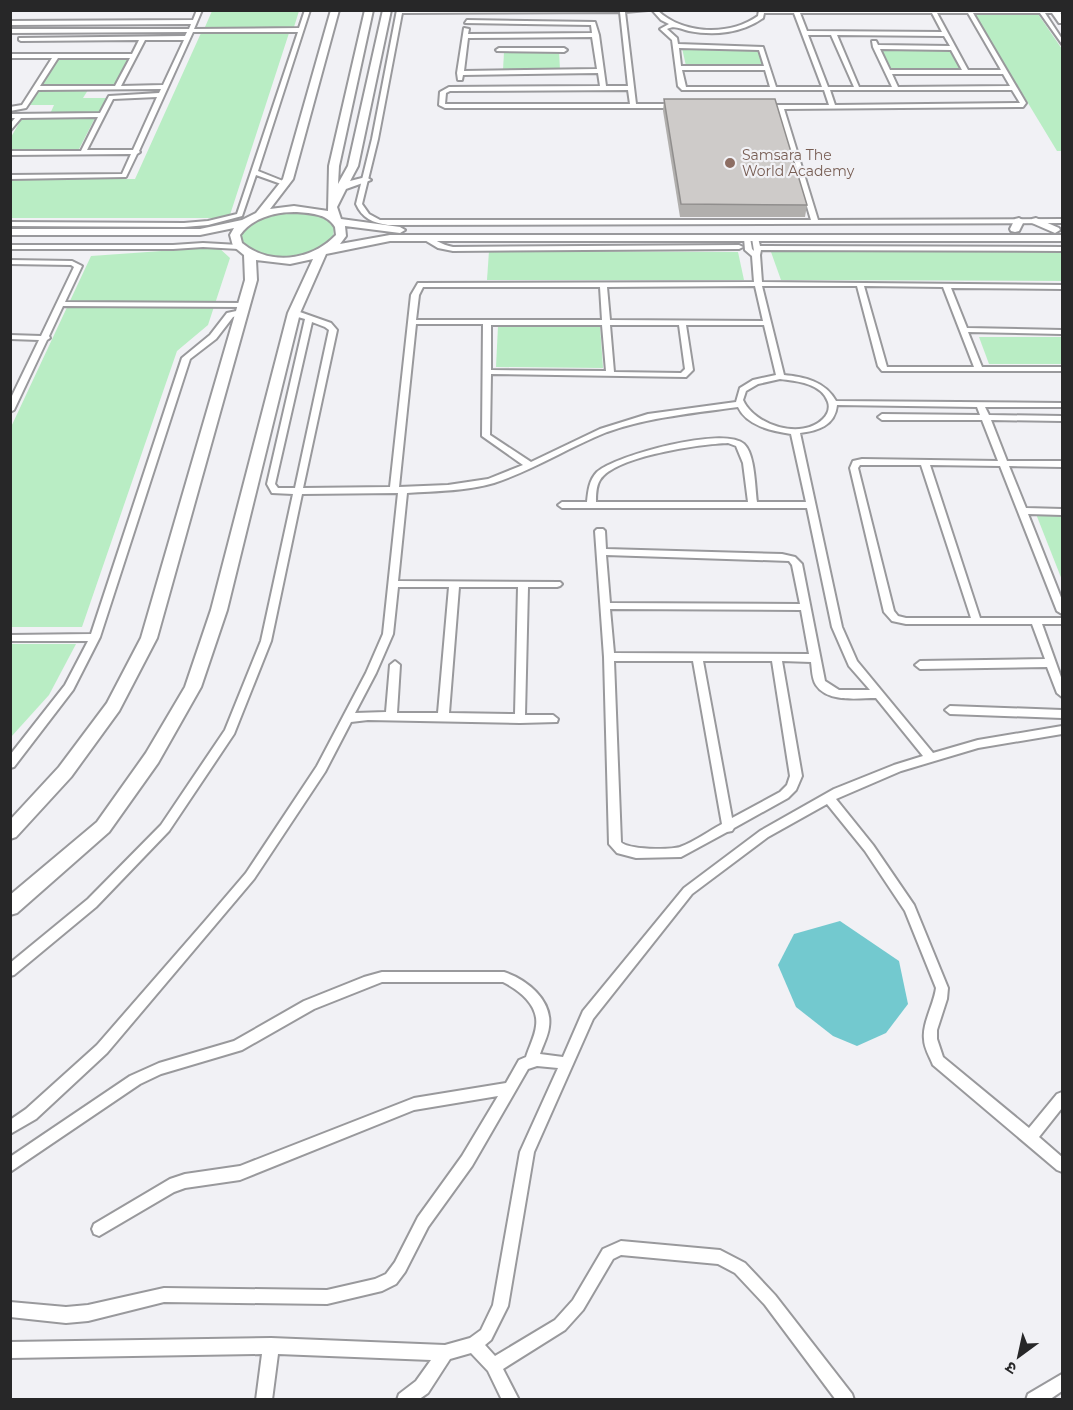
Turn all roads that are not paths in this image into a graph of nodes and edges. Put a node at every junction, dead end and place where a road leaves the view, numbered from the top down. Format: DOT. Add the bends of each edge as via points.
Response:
graph roads {
  1 [pos="200,10"];
  2 [pos="308,10"];
  3 [pos="335,10"];
  4 [pos="369,10"];
  5 [pos="387,10"];
  6 [pos="646,10"];
  7 [pos="654,10"];
  8 [pos="400,11"];
  9 [pos="467,11"];
  10 [pos="622,11"];
  11 [pos="762,11"];
  12 [pos="796,11"];
  13 [pos="934,11"];
  14 [pos="970,11"];
  15 [pos="1041,11"];
  16 [pos="1055,11"];
  17 [pos="1062,11"];
  18 [pos="69,16"];
  19 [pos="25,17"];
  20 [pos="1062,21"];
  21 [pos="64,22"];
  22 [pos="195,22"];
  23 [pos="467,22"];
  24 [pos="10,23"];
  25 [pos="21,23"];
  26 [pos="672,25"];
  27 [pos="191,30"];
  28 [pos="301,30"];
  29 [pos="10,31"];
  30 [pos="26,31"];
  31 [pos="805,33"];
  32 [pos="833,33"];
  33 [pos="870,33"];
  34 [pos="946,34"];
  35 [pos="596,35"];
  36 [pos="466,36"];
  37 [pos="498,36"];
  38 [pos="564,36"];
  39 [pos="143,38"];
  40 [pos="188,38"];
  41 [pos="21,39"];
  42 [pos="1062,42"];
  43 [pos="677,46"];
  44 [pos="876,47"];
  45 [pos="953,48"];
  46 [pos="499,50"];
  47 [pos="564,50"];
  48 [pos="10,55"];
  49 [pos="56,56"];
  50 [pos="134,56"];
  51 [pos="680,68"];
  52 [pos="768,68"];
  53 [pos="601,71"];
  54 [pos="500,72"];
  55 [pos="565,72"];
  56 [pos="888,72"];
  57 [pos="966,72"];
  58 [pos="1006,72"];
  59 [pos="460,74"];
  60 [pos="166,87"];
  61 [pos="631,87"];
  62 [pos="36,88"];
  63 [pos="117,88"];
  64 [pos="603,88"];
  65 [pos="773,88"];
  66 [pos="826,88"];
  67 [pos="857,88"];
  68 [pos="896,88"];
  69 [pos="1015,88"];
  70 [pos="460,89"];
  71 [pos="162,95"];
  72 [pos="633,106"];
  73 [pos="689,106"];
  74 [pos="833,106"];
  75 [pos="757,107"];
  76 [pos="780,107"];
  77 [pos="10,109"];
  78 [pos="10,116"];
  79 [pos="19,116"];
  80 [pos="102,116"];
  81 [pos="10,129"];
  82 [pos="83,152"];
  83 [pos="137,152"];
  84 [pos="10,153"];
  85 [pos="253,172"];
  86 [pos="10,177"];
  87 [pos="366,180"];
  88 [pos="286,184"];
  89 [pos="342,187"];
  90 [pos="332,207"];
  91 [pos="261,214"];
  92 [pos="337,221"];
  93 [pos="816,221"];
  94 [pos="1036,221"];
  95 [pos="244,223"];
  96 [pos="449,223"];
  97 [pos="10,224"];
  98 [pos="1017,225"];
  99 [pos="437,230"];
  100 [pos="1061,230"];
  101 [pos="10,232"];
  102 [pos="10,238"];
  103 [pos="425,238"];
  104 [pos="238,246"];
  105 [pos="10,247"];
  106 [pos="752,247"];
  107 [pos="1062,249"];
  108 [pos="325,251"];
  109 [pos="250,255"];
  110 [pos="10,262"];
  111 [pos="603,284"];
  112 [pos="758,284"];
  113 [pos="860,284"];
  114 [pos="946,285"];
  115 [pos="1062,287"];
  116 [pos="63,301"];
  117 [pos="243,305"];
  118 [pos="301,315"];
  119 [pos="412,322"];
  120 [pos="487,322"];
  121 [pos="606,323"];
  122 [pos="682,323"];
  123 [pos="768,323"];
  124 [pos="964,330"];
  125 [pos="1062,332"];
  126 [pos="10,337"];
  127 [pos="46,338"];
  128 [pos="979,369"];
  129 [pos="1062,369"];
  130 [pos="487,372"];
  131 [pos="610,373"];
  132 [pos="780,377"];
  133 [pos="834,403"];
  134 [pos="739,404"];
  135 [pos="980,404"];
  136 [pos="1062,405"];
  137 [pos="10,410"];
  138 [pos="882,417"];
  139 [pos="985,417"];
  140 [pos="1062,418"];
  141 [pos="795,432"];
  142 [pos="925,464"];
  143 [pos="1003,464"];
  144 [pos="1062,464"];
  145 [pos="530,466"];
  146 [pos="398,490"];
  147 [pos="299,491"];
  148 [pos="562,505"];
  149 [pos="591,505"];
  150 [pos="753,505"];
  151 [pos="810,505"];
  152 [pos="1023,511"];
  153 [pos="1062,512"];
  154 [pos="600,531"];
  155 [pos="602,552"];
  156 [pos="393,584"];
  157 [pos="523,584"];
  158 [pos="557,584"];
  159 [pos="454,585"];
  160 [pos="605,606"];
  161 [pos="804,607"];
  162 [pos="1062,611"];
  163 [pos="1036,621"];
  164 [pos="1062,621"];
  165 [pos="978,622"];
  166 [pos="95,637"];
  167 [pos="10,638"];
  168 [pos="609,657"];
  169 [pos="697,657"];
  170 [pos="776,657"];
  171 [pos="815,658"];
  172 [pos="1052,663"];
  173 [pos="395,665"];
  174 [pos="920,665"];
  175 [pos="1062,693"];
  176 [pos="878,694"];
  177 [pos="950,710"];
  178 [pos="1062,714"];
  179 [pos="392,717"];
  180 [pos="444,717"];
  181 [pos="348,718"];
  182 [pos="520,719"];
  183 [pos="553,719"];
  184 [pos="1062,730"];
  185 [pos="931,758"];
  186 [pos="10,764"];
  187 [pos="829,798"];
  188 [pos="728,828"];
  189 [pos="10,832"];
  190 [pos="10,907"];
  191 [pos="10,970"];
  192 [pos="531,1061"];
  193 [pos="567,1063"];
  194 [pos="511,1088"];
  195 [pos="1062,1098"];
  196 [pos="10,1128"];
  197 [pos="1030,1137"];
  198 [pos="10,1165"];
  199 [pos="1062,1165"];
  200 [pos="99,1229"];
  201 [pos="10,1309"];
  202 [pos="474,1344"];
  203 [pos="271,1346"];
  204 [pos="10,1350"];
  205 [pos="445,1353"];
  206 [pos="493,1366"];
  207 [pos="1062,1382"];
  208 [pos="264,1400"];
  209 [pos="405,1400"];
  210 [pos="511,1400"];
  211 [pos="846,1400"];
  212 [pos="1034,1400"];
  1 -- 22 [label="street"];
  2 -- 28 [label="street"];
  3 -- 88 [label="main road"];
  4 -- 90 [label="main road" via="334,166"];
  5 -- 89 [label="main road" via="353,166"];
  6 -- 10 [label="street"];
  7 -- 26 [label="street"];
  8 -- 9 [label="street"];
  8 -- 87 [label="street"];
  9 -- 10 [label="street"];
  9 -- 23 [label="street"];
  10 -- 61 [label="street"];
  11 -- 12 [label="street"];
  11 -- 26 [label="street" via="756,22 733,30 701,31"];
  12 -- 13 [label="street"];
  12 -- 31 [label="street"];
  13 -- 14 [label="street"];
  13 -- 34 [label="street"];
  14 -- 15 [label="street"];
  14 -- 58 [label="street"];
  15 -- 16 [label="street"];
  15 -- 42 [label="street"];
  16 -- 17 [label="street"];
  16 -- 20 [label="main road"];
  18 -- 21 [label="street"];
  19 -- 25 [label="street"];
  21 -- 22 [label="street"];
  21 -- 25 [label="street"];
  22 -- 27 [label="street"];
  23 -- 35 [label="street" via="591,22 595,24"];
  23 -- 36 [label="street"];
  24 -- 25 [label="street"];
  26 -- 43 [label="street" via="663,29"];
  27 -- 28 [label="street"];
  27 -- 30 [label="street"];
  27 -- 40 [label="street"];
  28 -- 85 [label="street"];
  29 -- 30 [label="street"];
  30 -- 41 [label="street"];
  31 -- 32 [label="street"];
  31 -- 66 [label="street"];
  32 -- 33 [label="street"];
  32 -- 67 [label="street"];
  33 -- 34 [label="street"];
  33 -- 44 [label="street"];
  34 -- 45 [label="street"];
  35 -- 38 [label="street"];
  35 -- 53 [label="street"];
  36 -- 37 [label="street"];
  36 -- 59 [label="street"];
  37 -- 38 [label="street"];
  37 -- 46 [label="street"];
  38 -- 47 [label="street"];
  39 -- 40 [label="street"];
  39 -- 41 [label="street"];
  39 -- 50 [label="street"];
  40 -- 60 [label="street"];
  41 -- 48 [label="street"];
  43 -- 51 [label="street"];
  43 -- 52 [label="street" via="759,47"];
  44 -- 45 [label="street"];
  44 -- 56 [label="street"];
  45 -- 57 [label="street"];
  46 -- 47 [label="street"];
  46 -- 54 [label="street"];
  47 -- 55 [label="street"];
  48 -- 49 [label="street"];
  49 -- 50 [label="street"];
  49 -- 62 [label="street"];
  50 -- 63 [label="street"];
  51 -- 52 [label="street"];
  51 -- 65 [label="street" via="684,88"];
  52 -- 65 [label="street"];
  53 -- 55 [label="street"];
  53 -- 64 [label="street"];
  54 -- 55 [label="street"];
  54 -- 59 [label="street"];
  56 -- 57 [label="street"];
  56 -- 68 [label="street"];
  57 -- 58 [label="street"];
  58 -- 69 [label="street"];
  59 -- 70 [label="street"];
  60 -- 63 [label="street"];
  60 -- 71 [label="street"];
  61 -- 64 [label="street"];
  61 -- 72 [label="street"];
  62 -- 63 [label="street"];
  62 -- 77 [label="street" via="24,107"];
  64 -- 70 [label="street"];
  65 -- 66 [label="street"];
  66 -- 67 [label="street"];
  66 -- 74 [label="street"];
  67 -- 68 [label="street"];
  68 -- 69 [label="street"];
  69 -- 74 [label="street" via="1021,106"];
  70 -- 72 [label="street" via="445,90 443,106"];
  71 -- 80 [label="street" via="113,96"];
  71 -- 83 [label="street"];
  72 -- 73 [label="street"];
  74 -- 76 [label="street"];
  75 -- 76 [label="street"];
  76 -- 93 [label="street"];
  78 -- 79 [label="street"];
  79 -- 80 [label="street"];
  79 -- 81 [label="street"];
  80 -- 82 [label="street"];
  82 -- 83 [label="street"];
  82 -- 84 [label="street"];
  83 -- 86 [label="street" via="121,177"];
  85 -- 88 [label="street"];
  85 -- 97 [label="street" via="242,213 231,219 184,225"];
  87 -- 89 [label="main road"];
  87 -- 96 [label="street" via="359,206 371,219 388,223"];
  88 -- 91 [label="main road"];
  89 -- 90 [label="main road"];
  90 -- 92 [label="main road"];
  91 -- 92 [label="main road" via="302,209 323,213"];
  91 -- 95 [label="main road"];
  92 -- 99 [label="main road" via="391,230"];
  92 -- 108 [label="main road" via="341,236"];
  93 -- 96 [label="street"];
  93 -- 98 [label="street"];
  94 -- 98 [label="street"];
  94 -- 100 [label="main road"];
  95 -- 101 [label="main road" via="200,232"];
  95 -- 104 [label="main road" via="235,235"];
  96 -- 99 [label="street"];
  98 -- 99 [label="main road"];
  98 -- 100 [label="main road"];
  100 -- 106 [label="main road" via="777,238"];
  102 -- 104 [label="main road" via="201,238"];
  103 -- 106 [label="main road" via="719,238"];
  103 -- 106 [label="street" via="453,249"];
  103 -- 108 [label="main road" via="390,238"];
  104 -- 105 [label="street"];
  104 -- 109 [label="main road"];
  106 -- 107 [label="street"];
  106 -- 112 [label="street"];
  108 -- 109 [label="main road" via="296,260"];
  108 -- 118 [label="main road"];
  109 -- 117 [label="main road" via="251,280"];
  110 -- 116 [label="street" via="77,264"];
  111 -- 112 [label="street"];
  111 -- 119 [label="street" via="426,284 416,290"];
  111 -- 121 [label="street"];
  112 -- 113 [label="street"];
  112 -- 123 [label="street"];
  113 -- 114 [label="street"];
  113 -- 128 [label="street" via="885,369"];
  114 -- 115 [label="street"];
  114 -- 124 [label="street"];
  116 -- 117 [label="street"];
  116 -- 127 [label="street"];
  117 -- 166 [label="street" via="213,337 186,358"];
  117 -- 189 [label="main road" via="149,638 113,707 64,772"];
  118 -- 147 [label="street" via="333,330"];
  118 -- 147 [label="street" via="271,484 275,491"];
  118 -- 190 [label="main road" via="219,610 193,687 152,758 103,827"];
  119 -- 120 [label="street"];
  119 -- 146 [label="street"];
  120 -- 121 [label="street"];
  120 -- 130 [label="street"];
  121 -- 122 [label="street"];
  121 -- 131 [label="street"];
  122 -- 123 [label="street"];
  122 -- 131 [label="street" via="687,372"];
  123 -- 132 [label="street"];
  124 -- 125 [label="street"];
  124 -- 128 [label="street"];
  126 -- 127 [label="street"];
  127 -- 137 [label="street"];
  128 -- 129 [label="street"];
  130 -- 131 [label="street"];
  130 -- 145 [label="street" via="486,438"];
  132 -- 133 [label="street" via="809,382"];
  132 -- 134 [label="street" via="766,378 744,388"];
  133 -- 135 [label="street"];
  133 -- 141 [label="street" via="834,412 821,426"];
  134 -- 141 [label="street" via="743,413 765,427"];
  134 -- 145 [label="street" via="651,416 603,432"];
  135 -- 136 [label="street"];
  135 -- 139 [label="street"];
  138 -- 139 [label="street"];
  139 -- 140 [label="street"];
  139 -- 143 [label="street"];
  141 -- 151 [label="street"];
  142 -- 143 [label="street"];
  142 -- 165 [label="street"];
  142 -- 165 [label="street" via="862,462 854,468 889,612 894,619 906,621"];
  143 -- 144 [label="street"];
  143 -- 152 [label="street"];
  145 -- 146 [label="street" via="490,481"];
  146 -- 147 [label="street"];
  146 -- 156 [label="street"];
  147 -- 191 [label="street" via="266,641 230,731 165,828 92,903"];
  148 -- 149 [label="street"];
  149 -- 150 [label="street"];
  149 -- 150 [label="street" via="594,481 607,469 652,451 716,440 739,444 746,452"];
  150 -- 151 [label="street"];
  151 -- 176 [label="street" via="837,627 853,663"];
  152 -- 153 [label="street"];
  152 -- 162 [label="street"];
  154 -- 155 [label="street"];
  155 -- 160 [label="street"];
  155 -- 161 [label="street" via="792,559 797,564"];
  156 -- 159 [label="street"];
  156 -- 181 [label="street" via="388,634"];
  157 -- 158 [label="street"];
  157 -- 159 [label="street"];
  157 -- 182 [label="street"];
  159 -- 180 [label="street"];
  160 -- 161 [label="street"];
  160 -- 168 [label="street"];
  161 -- 171 [label="street"];
  163 -- 164 [label="street"];
  163 -- 165 [label="street"];
  163 -- 172 [label="street"];
  166 -- 167 [label="street"];
  166 -- 186 [label="street" via="69,687"];
  168 -- 169 [label="street"];
  168 -- 188 [label="street" via="615,844 621,850 636,853 681,852"];
  169 -- 170 [label="street"];
  169 -- 188 [label="street"];
  170 -- 171 [label="street"];
  170 -- 188 [label="street" via="796,776 784,795"];
  171 -- 176 [label="street" via="820,683 827,690 836,695"];
  172 -- 174 [label="street"];
  172 -- 175 [label="street"];
  173 -- 179 [label="street"];
  176 -- 185 [label="street"];
  177 -- 178 [label="street"];
  179 -- 180 [label="street"];
  179 -- 181 [label="street"];
  180 -- 182 [label="street"];
  181 -- 196 [label="street" via="295,808 249,876 209,925 102,1049 31,1114"];
  182 -- 183 [label="street"];
  184 -- 185 [label="street" via="978,744"];
  185 -- 187 [label="street"];
  187 -- 193 [label="street" via="764,834 688,891 588,1015"];
  187 -- 197 [label="street" via="910,909 942,988 928,1035 938,1061"];
  192 -- 193 [label="street"];
  192 -- 194 [label="street" via="524,1064"];
  192 -- 198 [label="street" via="543,1018 516,981 504,977 382,977 309,1005 237,1046 135,1080"];
  193 -- 202 [label="street" via="527,1152 500,1306 486,1335"];
  194 -- 200 [label="street" via="414,1104 240,1173 170,1186"];
  194 -- 201 [label="street" via="467,1161 423,1222 400,1267 391,1279 377,1286 327,1297 164,1295 66,1315"];
  195 -- 197 [label="street"];
  197 -- 199 [label="street"];
  202 -- 205 [label="street"];
  202 -- 206 [label="street"];
  203 -- 204 [label="street"];
  203 -- 205 [label="street"];
  203 -- 208 [label="street"];
  205 -- 209 [label="street" via="422,1387"];
  206 -- 210 [label="street"];
  206 -- 211 [label="street" via="560,1325 578,1305 608,1254 621,1248 710,1256 740,1268 770,1300"];
  207 -- 212 [label="street"];
}
